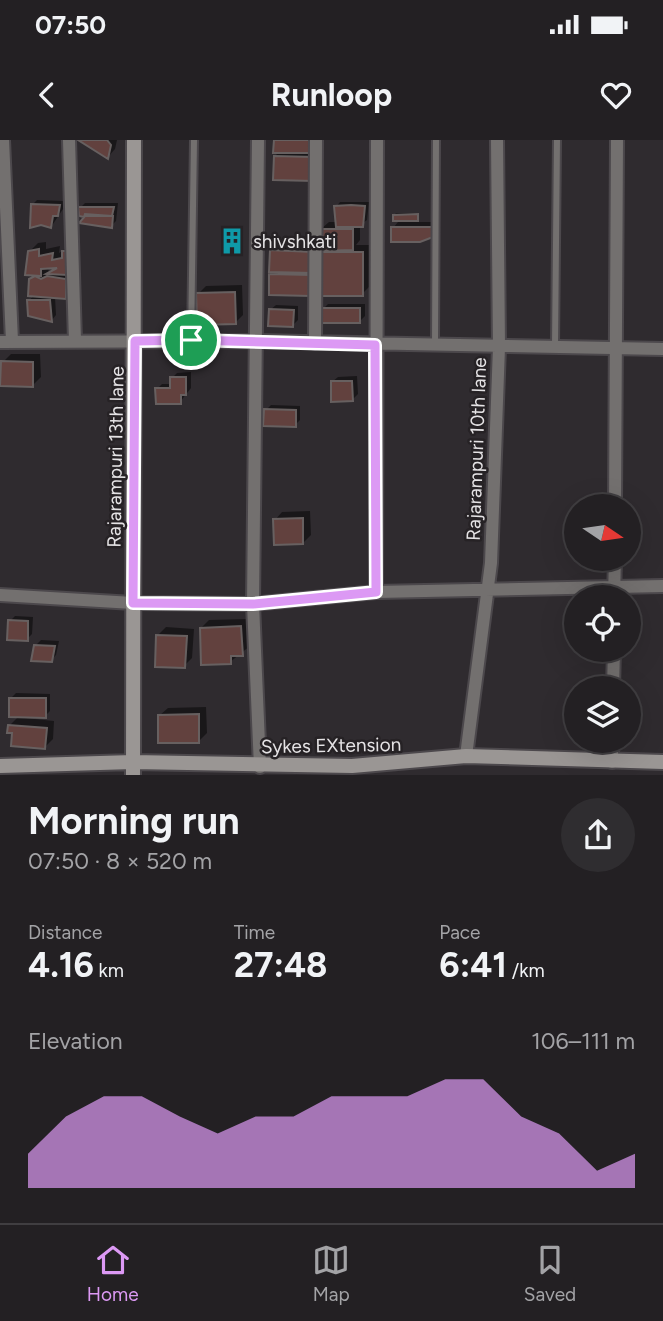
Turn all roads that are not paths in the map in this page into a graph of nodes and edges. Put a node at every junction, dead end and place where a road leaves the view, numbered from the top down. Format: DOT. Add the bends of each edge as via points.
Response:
graph roads {
  1 [pos="3,140"];
  2 [pos="69,140"];
  3 [pos="134,140"];
  4 [pos="194,140"];
  5 [pos="258,140"];
  6 [pos="316,140"];
  7 [pos="377,140"];
  8 [pos="436,140"];
  9 [pos="497,140"];
  10 [pos="557,140"];
  11 [pos="617,140"];
  12 [pos="191,340"];
  13 [pos="75,341"];
  14 [pos="135,341"];
  15 [pos="253,341"];
  16 [pos="6,342"];
  17 [pos="315,343"];
  18 [pos="435,344"];
  19 [pos="375,345"];
  20 [pos="499,347"];
  21 [pos="555,347"];
  22 [pos="617,347"];
  23 [pos="663,349"];
  24 [pos="615,494"];
  25 [pos="663,586"];
  26 [pos="641,589"];
  27 [pos="376,592"];
  28 [pos="490,592"];
  29 [pos="564,592"];
  30 [pos="0,595"];
  31 [pos="133,603"];
  32 [pos="253,604"];
  33 [pos="612,753"];
  34 [pos="466,756"];
  35 [pos="612,762"];
  36 [pos="663,762"];
  37 [pos="0,766"];
  38 [pos="260,767"];
  39 [pos="133,769"];
  40 [pos="404,770"];
  1 -- 16 [label="street"];
  2 -- 13 [label="street"];
  3 -- 14 [label="street, Rajarampuri 13th lane"];
  4 -- 12 [label="lane"];
  5 -- 15 [label="street"];
  6 -- 17 [label="street"];
  7 -- 19 [label="street"];
  8 -- 18 [label="lane"];
  9 -- 20 [label="street, Rajarampuri 10th lane"];
  10 -- 21 [label="lane"];
  11 -- 22 [label="street"];
  12 -- 14 [label="street"];
  12 -- 15 [label="street"];
  13 -- 14 [label="street"];
  13 -- 16 [label="street"];
  14 -- 31 [label="street, Rajarampuri 13th lane"];
  15 -- 17 [label="street"];
  15 -- 32 [label="street"];
  17 -- 19 [label="street"];
  18 -- 19 [label="street"];
  18 -- 20 [label="street"];
  19 -- 27 [label="street"];
  20 -- 21 [label="street"];
  20 -- 28 [label="street, Rajarampuri 10th lane"];
  21 -- 22 [label="street"];
  22 -- 23 [label="street"];
  22 -- 24 [label="street"];
  25 -- 26 [label="street"];
  27 -- 28 [label="street"];
  27 -- 32 [label="street"];
  28 -- 29 [label="street"];
  28 -- 34 [label="street, Rajarampuri 10th lane" via="472,689"];
  30 -- 31 [label="street"];
  31 -- 32 [label="street"];
  31 -- 39 [label="street, Rajarampuri 13th lane"];
  32 -- 38 [label="street"];
  33 -- 35 [label="street"];
  34 -- 35 [label="street, Sykes EXtension"];
  34 -- 40 [label="street, Sykes EXtension"];
  35 -- 36 [label="street, Sykes EXtension"];
  37 -- 39 [label="street, Sykes EXtension"];
  38 -- 39 [label="street, Sykes EXtension"];
  38 -- 40 [label="street, Sykes EXtension"];
}
